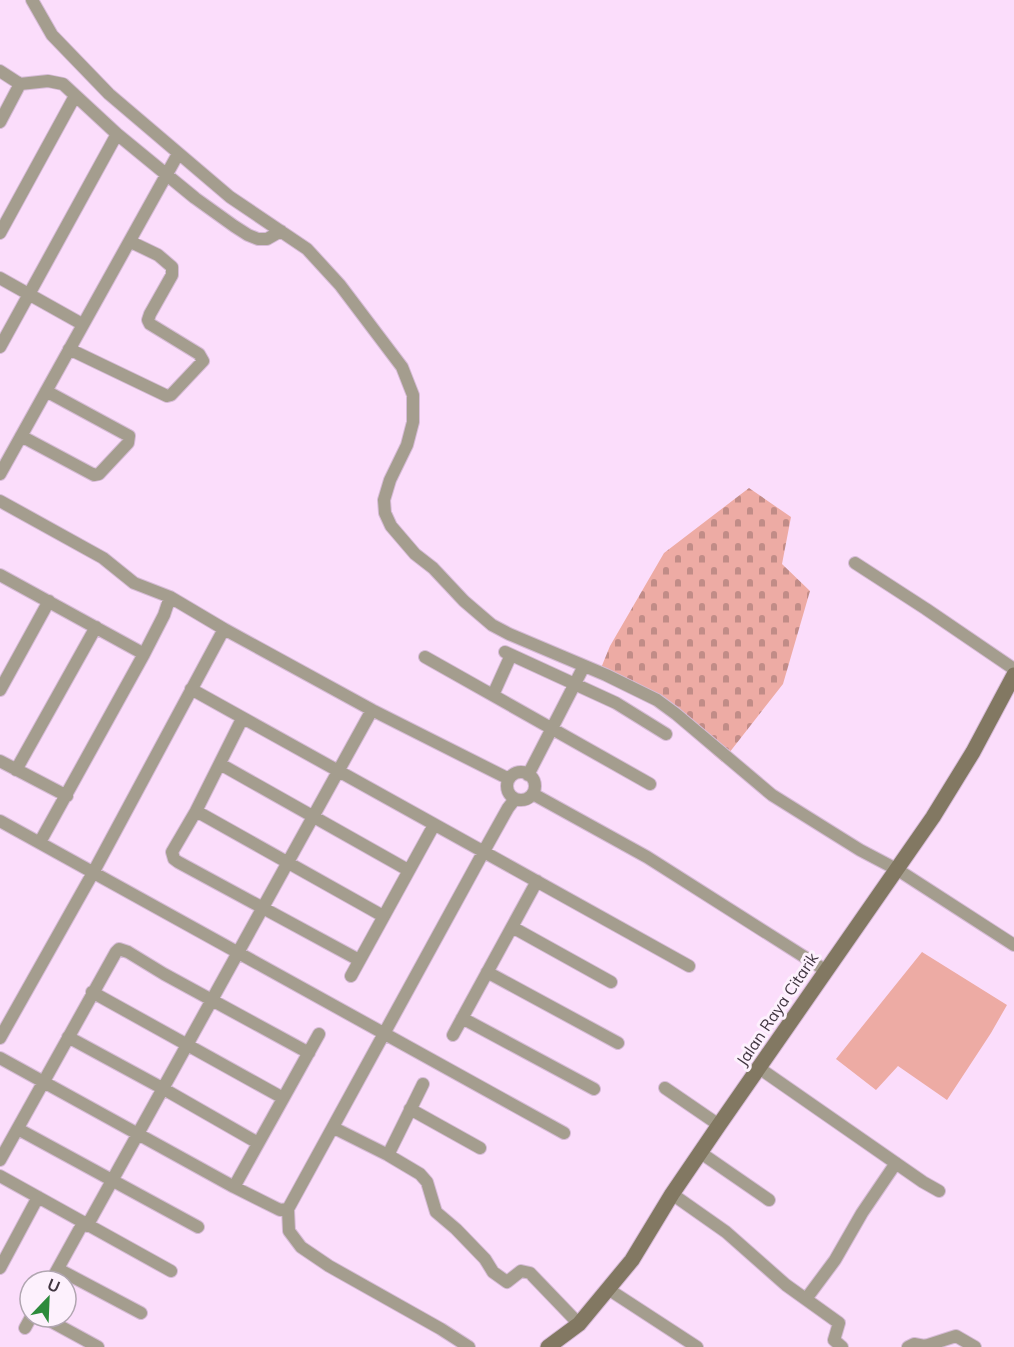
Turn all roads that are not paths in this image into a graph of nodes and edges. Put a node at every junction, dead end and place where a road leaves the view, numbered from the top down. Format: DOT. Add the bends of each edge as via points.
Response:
graph roads {
  1 [pos="32,0"];
  2 [pos="0,71"];
  3 [pos="20,84"];
  4 [pos="75,96"];
  5 [pos="0,122"];
  6 [pos="117,134"];
  7 [pos="178,154"];
  8 [pos="166,174"];
  9 [pos="280,231"];
  10 [pos="0,233"];
  11 [pos="131,242"];
  12 [pos="0,278"];
  13 [pos="29,295"];
  14 [pos="82,324"];
  15 [pos="0,347"];
  16 [pos="69,349"];
  17 [pos="45,391"];
  18 [pos="21,436"];
  19 [pos="0,474"];
  20 [pos="0,501"];
  21 [pos="855,563"];
  22 [pos="1,578"];
  23 [pos="170,597"];
  24 [pos="49,601"];
  25 [pos="96,627"];
  26 [pos="224,629"];
  27 [pos="144,654"];
  28 [pos="425,657"];
  29 [pos="584,666"];
  30 [pos="1014,669"];
  31 [pos="1014,675"];
  32 [pos="576,684"];
  33 [pos="191,689"];
  34 [pos="0,690"];
  35 [pos="493,695"];
  36 [pos="372,710"];
  37 [pos="242,719"];
  38 [pos="553,729"];
  39 [pos="666,734"];
  40 [pos="0,761"];
  41 [pos="220,764"];
  42 [pos="16,770"];
  43 [pos="338,771"];
  44 [pos="528,775"];
  45 [pos="509,779"];
  46 [pos="650,784"];
  47 [pos="533,794"];
  48 [pos="67,796"];
  49 [pos="515,799"];
  50 [pos="196,811"];
  51 [pos="314,817"];
  52 [pos="0,821"];
  53 [pos="434,825"];
  54 [pos="40,842"];
  55 [pos="484,851"];
  56 [pos="288,861"];
  57 [pos="408,870"];
  58 [pos="897,870"];
  59 [pos="94,872"];
  60 [pos="537,882"];
  61 [pos="262,908"];
  62 [pos="383,916"];
  63 [pos="512,927"];
  64 [pos="1014,945"];
  65 [pos="238,952"];
  66 [pos="359,960"];
  67 [pos="689,966"];
  68 [pos="825,970"];
  69 [pos="487,972"];
  70 [pos="351,976"];
  71 [pos="611,982"];
  72 [pos="92,992"];
  73 [pos="212,1000"];
  74 [pos="462,1018"];
  75 [pos="319,1034"];
  76 [pos="385,1034"];
  77 [pos="453,1035"];
  78 [pos="68,1037"];
  79 [pos="0,1038"];
  80 [pos="618,1043"];
  81 [pos="187,1044"];
  82 [pos="309,1053"];
  83 [pos="0,1058"];
  84 [pos="759,1068"];
  85 [pos="43,1082"];
  86 [pos="423,1084"];
  87 [pos="162,1088"];
  88 [pos="665,1088"];
  89 [pos="594,1089"];
  90 [pos="283,1098"];
  91 [pos="410,1109"];
  92 [pos="719,1125"];
  93 [pos="334,1128"];
  94 [pos="18,1129"];
  95 [pos="564,1133"];
  96 [pos="137,1134"];
  97 [pos="258,1143"];
  98 [pos="480,1148"];
  99 [pos="701,1153"];
  100 [pos="388,1155"];
  101 [pos="0,1160"];
  102 [pos="896,1163"];
  103 [pos="0,1176"];
  104 [pos="112,1181"];
  105 [pos="234,1187"];
  106 [pos="939,1191"];
  107 [pos="672,1194"];
  108 [pos="38,1197"];
  109 [pos="769,1200"];
  110 [pos="288,1209"];
  111 [pos="85,1224"];
  112 [pos="198,1227"];
  113 [pos="0,1268"];
  114 [pos="58,1269"];
  115 [pos="171,1271"];
  116 [pos="78,1280"];
  117 [pos="608,1289"];
  118 [pos="806,1299"];
  119 [pos="141,1313"];
  120 [pos="579,1324"];
  121 [pos="65,1329"];
  122 [pos="98,1347"];
  123 [pos="469,1347"];
  124 [pos="548,1347"];
  125 [pos="697,1347"];
  126 [pos="842,1347"];
  127 [pos="908,1347"];
  128 [pos="975,1347"];
  1 -- 7 [label="street" via="52,35 78,64"];
  2 -- 3 [label="street"];
  3 -- 4 [label="street" via="55,81"];
  3 -- 5 [label="street"];
  4 -- 6 [label="street"];
  4 -- 10 [label="street"];
  6 -- 8 [label="street"];
  6 -- 13 [label="street"];
  7 -- 8 [label="street"];
  7 -- 9 [label="street"];
  8 -- 9 [label="street" via="248,235 267,239"];
  8 -- 11 [label="street"];
  9 -- 29 [label="street" via="307,249 340,285 402,367 414,407 413,422 384,500 391,526 415,554 492,625"];
  11 -- 14 [label="street"];
  11 -- 16 [label="street" via="172,267 172,275 150,314 150,324 199,354 203,361 167,396"];
  12 -- 13 [label="street"];
  13 -- 14 [label="street"];
  13 -- 15 [label="street"];
  14 -- 16 [label="street"];
  16 -- 17 [label="street"];
  17 -- 18 [label="street"];
  17 -- 18 [label="street" via="129,436 128,442 94,475"];
  18 -- 19 [label="street"];
  20 -- 23 [label="street" via="86,547 134,583"];
  21 -- 30 [label="street"];
  22 -- 24 [label="street"];
  23 -- 26 [label="street"];
  23 -- 27 [label="street"];
  24 -- 25 [label="street"];
  24 -- 34 [label="street"];
  25 -- 27 [label="street"];
  25 -- 42 [label="street"];
  26 -- 33 [label="street"];
  26 -- 36 [label="street"];
  27 -- 48 [label="street"];
  28 -- 35 [label="street"];
  29 -- 32 [label="street"];
  29 -- 58 [label="street" via="657,700 772,795"];
  31 -- 58 [label="street, Jalan Raya Citarik" via="973,752"];
  32 -- 35 [label="street" via="508,653"];
  32 -- 38 [label="street"];
  32 -- 39 [label="street" via="629,709"];
  33 -- 37 [label="street"];
  33 -- 59 [label="street"];
  35 -- 38 [label="street"];
  36 -- 43 [label="street"];
  36 -- 45 [label="street"];
  37 -- 41 [label="street"];
  37 -- 43 [label="street"];
  38 -- 44 [label="street"];
  38 -- 46 [label="street"];
  40 -- 42 [label="street"];
  41 -- 50 [label="street"];
  41 -- 51 [label="street"];
  42 -- 48 [label="street"];
  43 -- 51 [label="street"];
  43 -- 53 [label="street"];
  44 -- 45 [label="street" via="518,773"];
  44 -- 47 [label="street" via="535,783"];
  45 -- 49 [label="street" via="508,790"];
  47 -- 49 [label="street"];
  47 -- 68 [label="street" via="647,857"];
  48 -- 54 [label="street"];
  49 -- 55 [label="street"];
  50 -- 56 [label="street"];
  50 -- 61 [label="street" via="172,852 174,859"];
  51 -- 56 [label="street"];
  51 -- 57 [label="street"];
  52 -- 54 [label="street"];
  53 -- 55 [label="street"];
  53 -- 57 [label="street"];
  54 -- 59 [label="street"];
  55 -- 60 [label="street"];
  55 -- 76 [label="street"];
  56 -- 61 [label="street"];
  56 -- 62 [label="street"];
  57 -- 62 [label="street"];
  58 -- 64 [label="street"];
  58 -- 68 [label="street, Jalan Raya Citarik"];
  59 -- 65 [label="street"];
  59 -- 79 [label="street"];
  60 -- 63 [label="street"];
  60 -- 67 [label="street"];
  61 -- 65 [label="street"];
  61 -- 66 [label="street"];
  62 -- 66 [label="street"];
  63 -- 69 [label="street"];
  63 -- 71 [label="street"];
  65 -- 73 [label="street"];
  65 -- 76 [label="street"];
  66 -- 70 [label="street"];
  68 -- 84 [label="street, Jalan Raya Citarik"];
  69 -- 74 [label="street"];
  69 -- 80 [label="street"];
  72 -- 73 [label="street" via="119,949"];
  72 -- 78 [label="street"];
  72 -- 81 [label="street"];
  73 -- 81 [label="street"];
  73 -- 82 [label="street"];
  74 -- 77 [label="street"];
  74 -- 89 [label="street"];
  75 -- 82 [label="street"];
  76 -- 93 [label="street"];
  76 -- 95 [label="street"];
  78 -- 85 [label="street"];
  78 -- 87 [label="street"];
  81 -- 87 [label="street"];
  81 -- 90 [label="street"];
  82 -- 90 [label="street"];
  83 -- 85 [label="street"];
  84 -- 92 [label="street, Jalan Raya Citarik"];
  84 -- 102 [label="street"];
  85 -- 94 [label="street"];
  85 -- 96 [label="street"];
  86 -- 91 [label="street"];
  87 -- 96 [label="street"];
  87 -- 97 [label="street"];
  88 -- 92 [label="street"];
  90 -- 97 [label="street"];
  91 -- 98 [label="street"];
  91 -- 100 [label="street"];
  92 -- 99 [label="street, Jalan Raya Citarik"];
  93 -- 100 [label="street"];
  93 -- 110 [label="street"];
  94 -- 101 [label="street"];
  94 -- 104 [label="street"];
  96 -- 104 [label="street"];
  96 -- 105 [label="street"];
  97 -- 105 [label="street"];
  99 -- 107 [label="street, Jalan Raya Citarik"];
  99 -- 109 [label="street"];
  100 -- 120 [label="street" via="420,1174 427,1182 436,1212 485,1259 493,1272 507,1282 522,1271 530,1273"];
  102 -- 106 [label="street"];
  102 -- 118 [label="street"];
  103 -- 108 [label="street"];
  104 -- 111 [label="street"];
  104 -- 112 [label="street"];
  105 -- 110 [label="street" via="280,1210"];
  107 -- 117 [label="street, Jalan Raya Citarik" via="632,1260"];
  107 -- 118 [label="street" via="726,1232"];
  108 -- 111 [label="street"];
  108 -- 113 [label="street"];
  110 -- 123 [label="street" via="289,1231 301,1247"];
  111 -- 114 [label="street"];
  111 -- 115 [label="street"];
  116 -- 119 [label="street"];
  117 -- 120 [label="street, Jalan Raya Citarik"];
  117 -- 125 [label="street"];
  118 -- 126 [label="street" via="839,1323 834,1340"];
  120 -- 124 [label="street, Jalan Raya Citarik"];
  121 -- 122 [label="street"];
  127 -- 128 [label="street" via="956,1336"];
}
